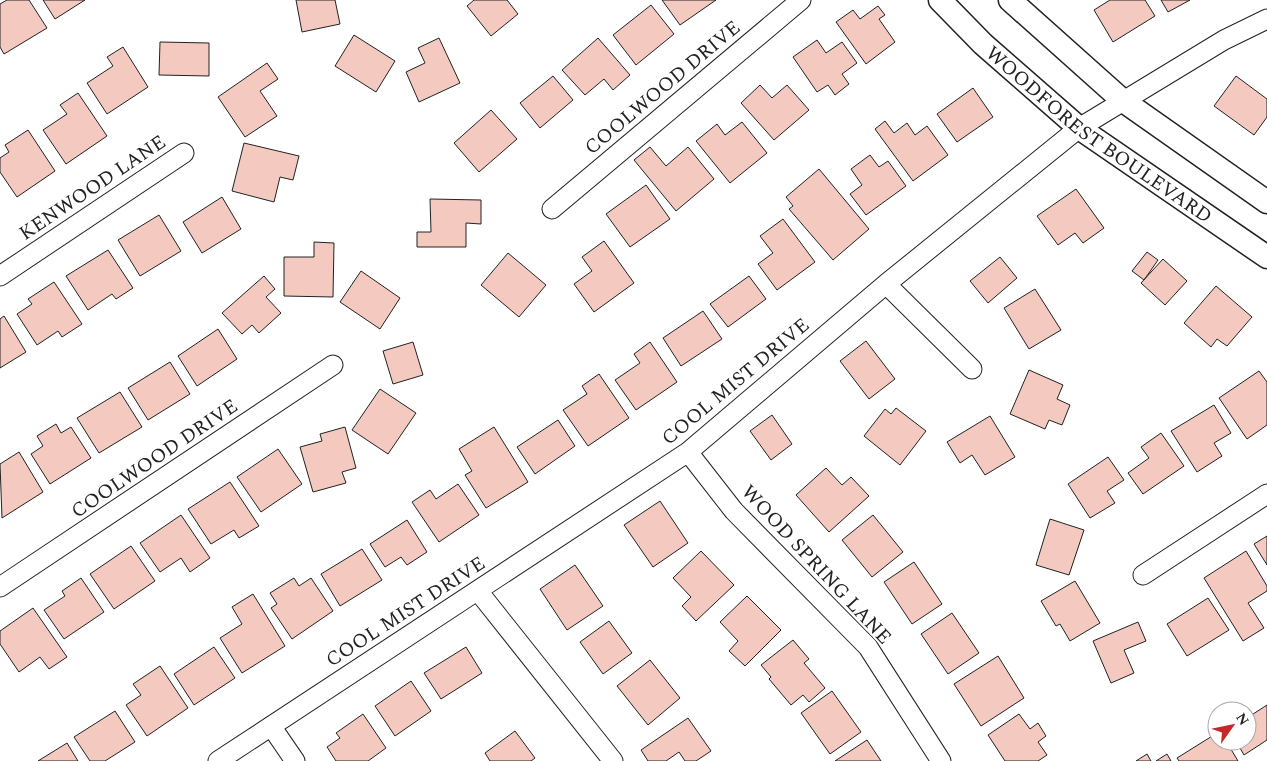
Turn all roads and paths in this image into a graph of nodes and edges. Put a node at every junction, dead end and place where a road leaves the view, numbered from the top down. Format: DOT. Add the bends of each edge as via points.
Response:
graph roads {
  1 [pos="801,0"];
  2 [pos="940,0"];
  3 [pos="1010,0"];
  4 [pos="1267,19"];
  5 [pos="1122,100"];
  6 [pos="1079,128"];
  7 [pos="184,153"];
  8 [pos="1267,202"];
  9 [pos="552,209"];
  10 [pos="1267,257"];
  11 [pos="0,276"];
  12 [pos="886,284"];
  13 [pos="333,365"];
  14 [pos="972,369"];
  15 [pos="688,452"];
  16 [pos="1267,494"];
  17 [pos="1144,575"];
  18 [pos="0,587"];
  19 [pos="478,591"];
  20 [pos="271,726"];
  21 [pos="218,761"];
  22 [pos="295,761"];
  23 [pos="613,761"];
  24 [pos="941,761"];
  1 -- 9 [label="street, COOLWOOD DRIVE"];
  2 -- 6 [label="street, WOODFOREST BOULEVARD" via="983,44"];
  3 -- 5 [label="street, WOODFOREST BOULEVARD"];
  4 -- 5 [label="street, COOL MIST DRIVE" via="1224,40"];
  5 -- 6 [label="street, COOL MIST DRIVE"];
  5 -- 8 [label="street, WOODFOREST BOULEVARD"];
  6 -- 10 [label="street, WOODFOREST BOULEVARD"];
  6 -- 12 [label="street, COOL MIST DRIVE"];
  7 -- 11 [label="street, KENWOOD LANE"];
  12 -- 14 [label="street"];
  12 -- 15 [label="street, COOL MIST DRIVE"];
  13 -- 18 [label="street, COOLWOOD DRIVE"];
  15 -- 19 [label="street, COOL MIST DRIVE"];
  15 -- 24 [label="street, WOOD SPRING LANE" via="734,511 868,647"];
  16 -- 17 [label="street"];
  19 -- 20 [label="street, COOL MIST DRIVE"];
  19 -- 23 [label="street"];
  20 -- 21 [label="street, COOL MIST DRIVE"];
  20 -- 22 [label="street"];
}
